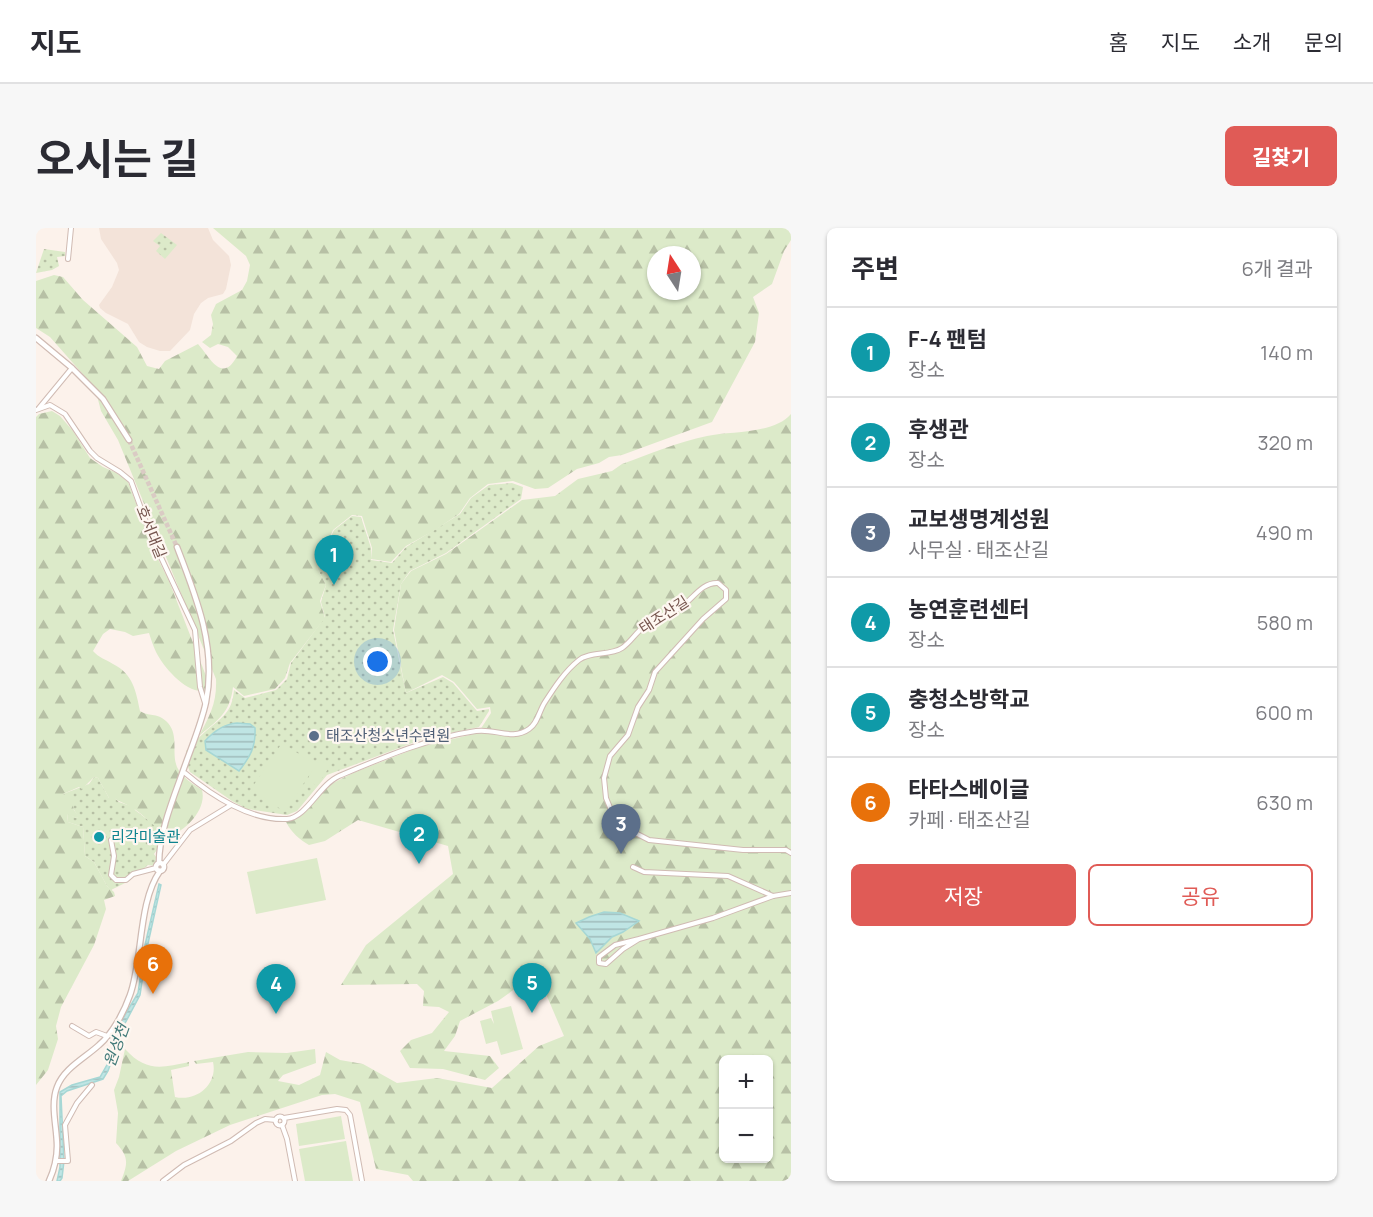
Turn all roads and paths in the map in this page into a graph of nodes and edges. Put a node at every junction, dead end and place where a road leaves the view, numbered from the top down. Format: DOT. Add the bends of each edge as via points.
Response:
graph roads {
  1 [pos="71,228"];
  2 [pos="68,259"];
  3 [pos="36,338"];
  4 [pos="72,368"];
  5 [pos="37,409"];
  6 [pos="129,440"];
  7 [pos="177,547"];
  8 [pos="205,704"];
  9 [pos="186,774"];
  10 [pos="232,804"];
  11 [pos="111,840"];
  12 [pos="791,853"];
  13 [pos="159,867"];
  14 [pos="633,867"];
  15 [pos="791,893"];
  16 [pos="773,896"];
  17 [pos="639,939"];
  18 [pos="72,1026"];
  19 [pos="107,1036"];
  20 [pos="92,1085"];
  21 [pos="284,1118"];
  22 [pos="276,1120"];
  23 [pos="282,1125"];
  24 [pos="57,1161"];
  25 [pos="48,1181"];
  26 [pos="163,1181"];
  27 [pos="295,1181"];
  28 [pos="363,1181"];
  1 -- 2 [label="street"];
  3 -- 4 [label="street"];
  4 -- 5 [label="street"];
  4 -- 6 [label="street" via="103,399"];
  5 -- 8 [label="street, 호서대길" via="50,405 65,414 90,451 130,481 195,630"];
  7 -- 8 [label="street" via="201,610 206,636"];
  8 -- 13 [label="street" via="170,808"];
  9 -- 10 [label="street"];
  10 -- 12 [label="street, 태조산길" via="263,816 294,817 330,780 401,750 480,730 522,733 534,725 543,704 581,658 624,647 646,624 681,607 709,584 718,583 726,590 726,599 660,664 628,735 610,756 604,778 606,798 620,825 649,840"];
  10 -- 13 [label="street" via="190,831"];
  11 -- 13 [label="street" via="111,875 116,880 123,882 133,874"];
  13 -- 19 [label="street" via="149,895 130,995"];
  14 -- 16 [label="street" via="644,872 728,876"];
  15 -- 16 [label="street"];
  16 -- 17 [label="street"];
  17 -- 17 [label="street" via="606,964 599,963 599,957 615,945"];
  18 -- 19 [label="street" via="89,1036 96,1032"];
  19 -- 24 [label="street" via="70,1069 56,1089"];
  20 -- 24 [label="street" via="65,1125 68,1157 66,1161"];
  21 -- 22 [label="street"];
  21 -- 23 [label="street"];
  21 -- 28 [label="street" via="337,1108 346,1110"];
  22 -- 23 [label="street"];
  22 -- 26 [label="street" via="256,1123"];
  23 -- 27 [label="street"];
  24 -- 25 [label="street"];
}
